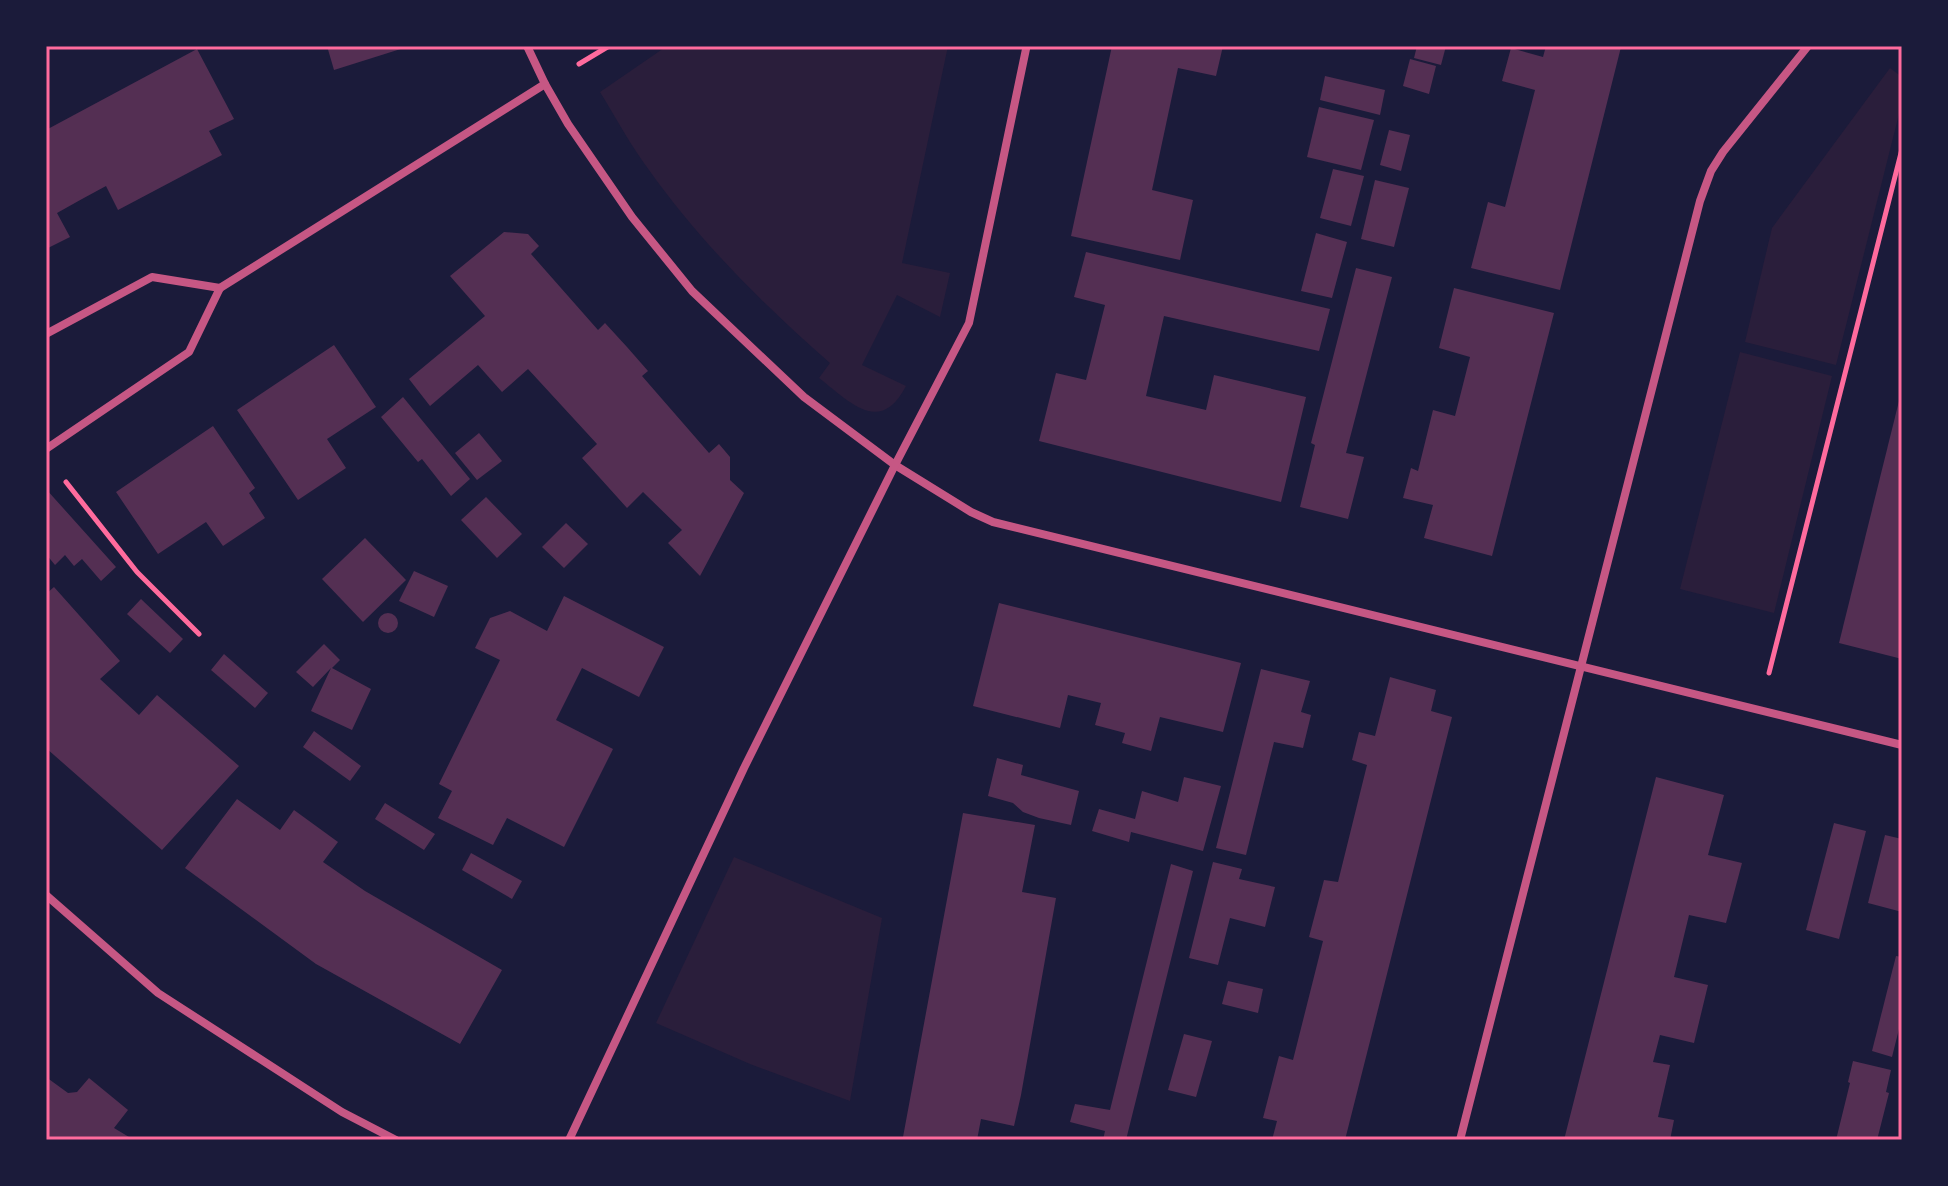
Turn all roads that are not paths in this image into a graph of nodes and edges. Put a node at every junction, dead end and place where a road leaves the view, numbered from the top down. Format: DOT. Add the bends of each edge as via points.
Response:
graph roads {
  1 [pos="527,46"];
  2 [pos="1808,46"];
  3 [pos="1026,49"];
  4 [pos="545,84"];
  5 [pos="220,288"];
  6 [pos="46,334"];
  7 [pos="46,449"];
  8 [pos="895,465"];
  9 [pos="1580,666"];
  10 [pos="1902,745"];
  11 [pos="46,895"];
  12 [pos="396,1140"];
  13 [pos="569,1140"];
  14 [pos="1460,1140"];
  1 -- 4 [label="street"];
  2 -- 9 [label="street" via="1711,171"];
  3 -- 8 [label="street" via="969,323"];
  4 -- 5 [label="street"];
  4 -- 8 [label="street" via="632,217 692,291 804,397"];
  5 -- 6 [label="street" via="152,277"];
  5 -- 7 [label="street" via="189,352"];
  8 -- 9 [label="street" via="993,522"];
  8 -- 13 [label="street" via="744,768"];
  9 -- 10 [label="street"];
  9 -- 14 [label="street"];
  11 -- 12 [label="street" via="158,993 342,1112"];
}
